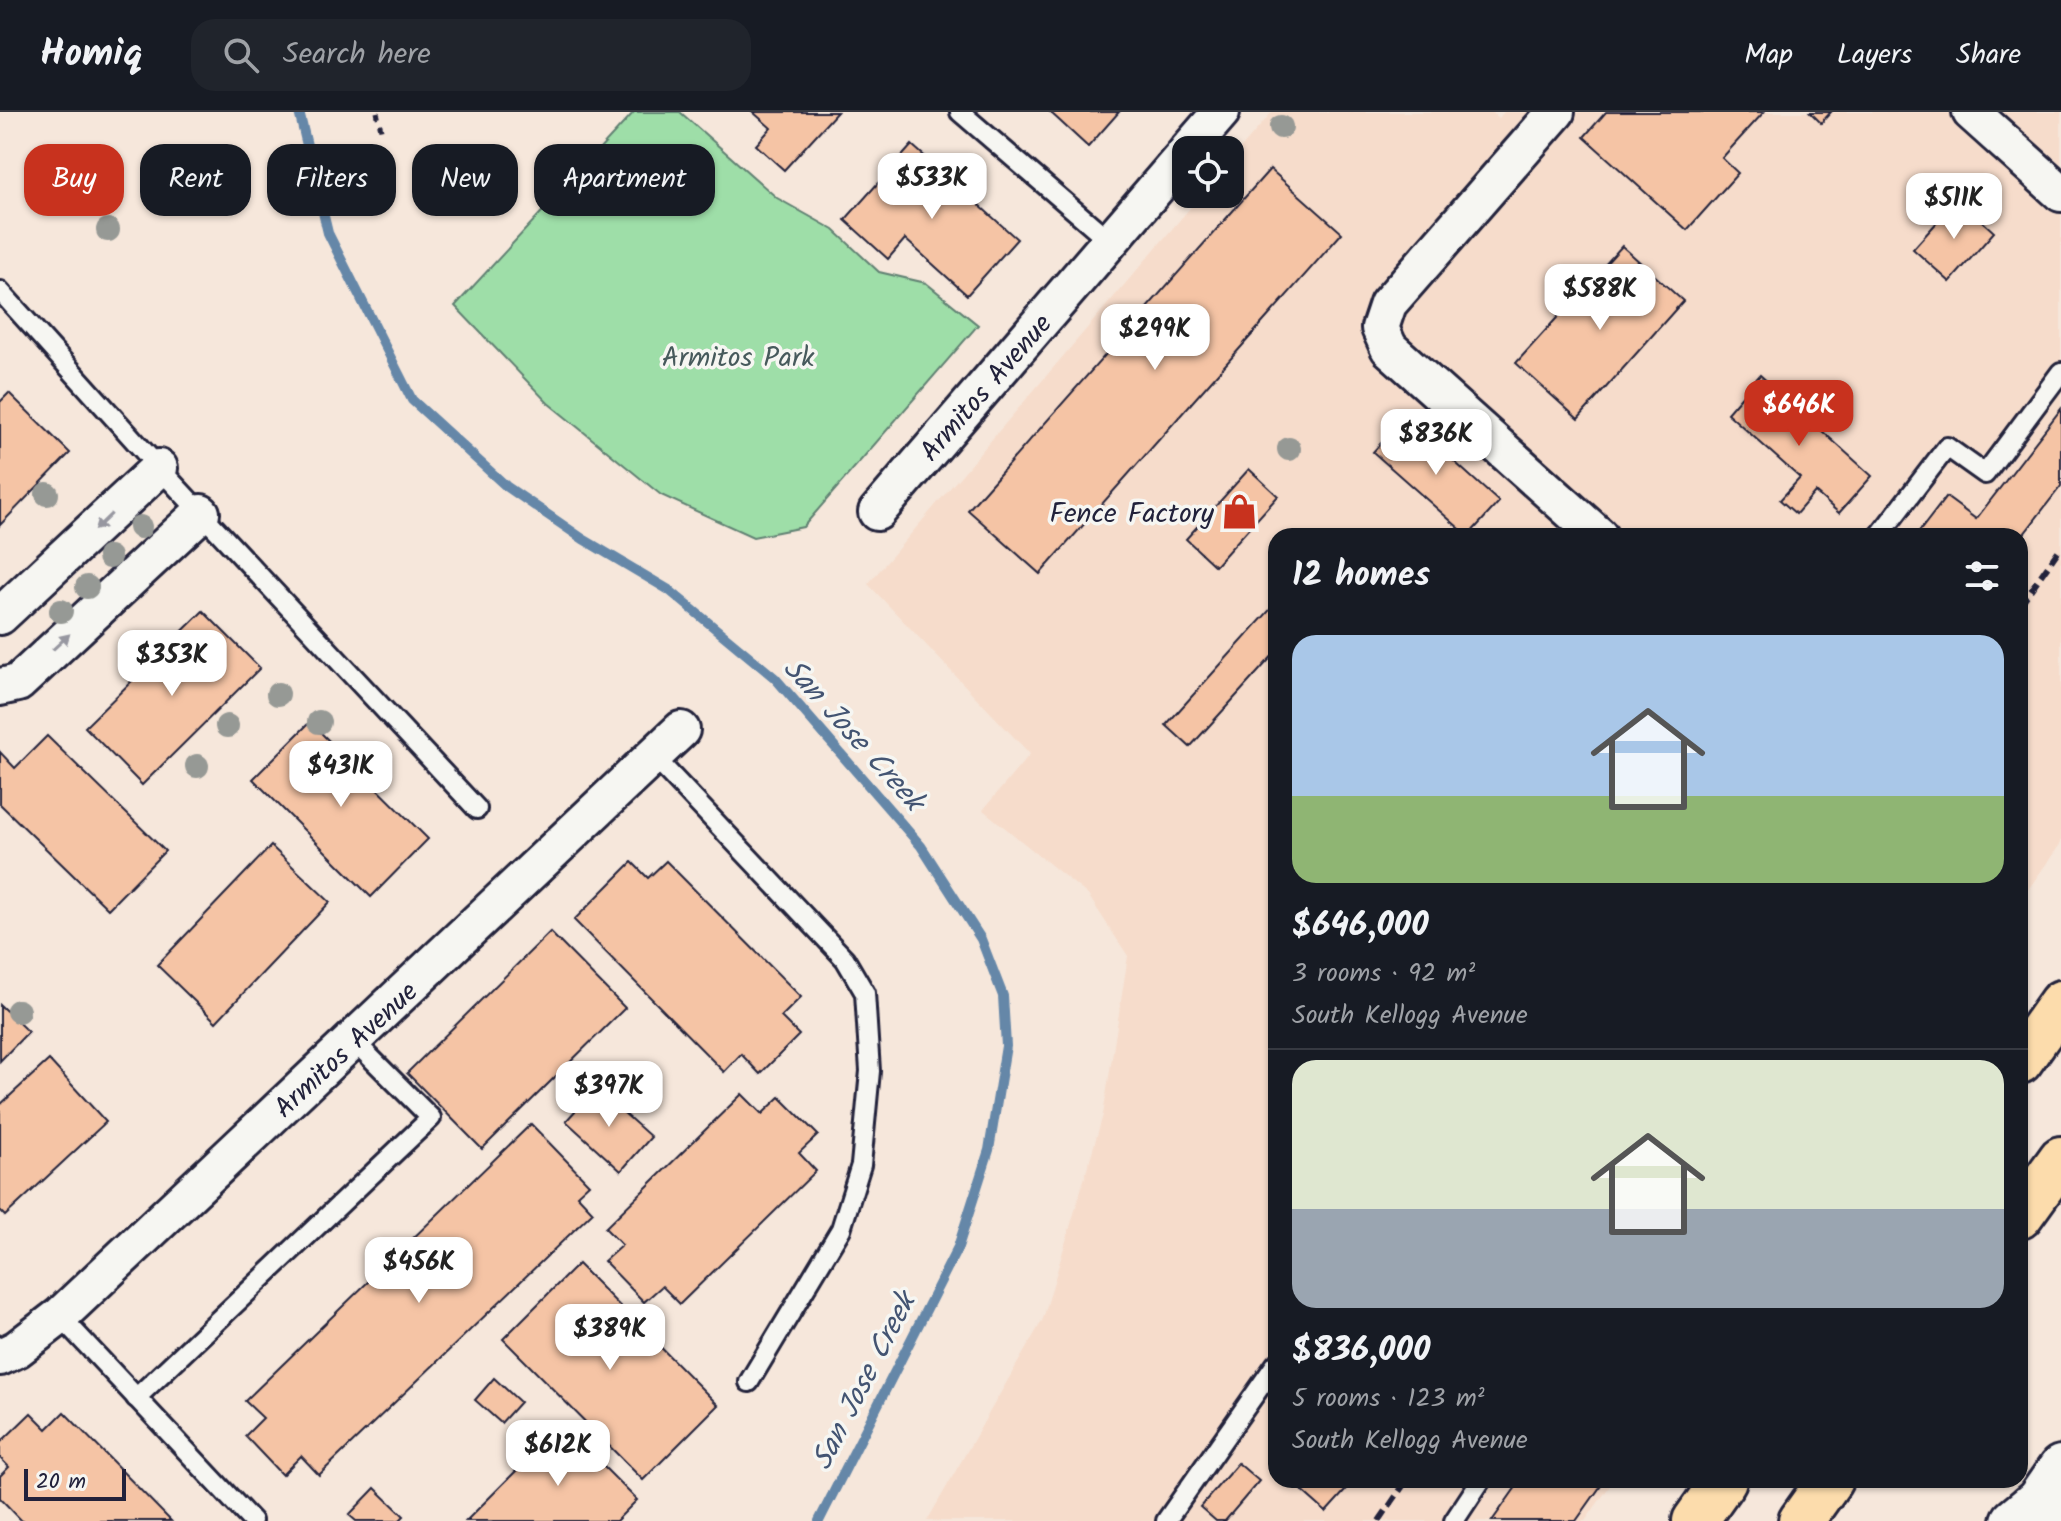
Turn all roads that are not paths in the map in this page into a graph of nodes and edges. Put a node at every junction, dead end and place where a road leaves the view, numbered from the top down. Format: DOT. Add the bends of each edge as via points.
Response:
graph roads {
  1 [pos="960,112"];
  2 [pos="1221,112"];
  3 [pos="1971,112"];
  4 [pos="1555,113"];
  5 [pos="1200,136"];
  6 [pos="1172,169"];
  7 [pos="2061,193"];
  8 [pos="1110,241"];
  9 [pos="0,291"];
  10 [pos="2061,372"];
  11 [pos="159,468"];
  12 [pos="877,512"];
  13 [pos="201,513"];
  14 [pos="1590,528"];
  15 [pos="1885,528"];
  16 [pos="0,616"];
  17 [pos="0,687"];
  18 [pos="681,730"];
  19 [pos="654,757"];
  20 [pos="477,809"];
  21 [pos="2061,1003"];
  22 [pos="354,1041"];
  23 [pos="2028,1050"];
  24 [pos="2061,1159"];
  25 [pos="2028,1205"];
  26 [pos="60,1316"];
  27 [pos="0,1357"];
  28 [pos="1268,1375"];
  29 [pos="749,1382"];
  30 [pos="136,1398"];
  31 [pos="1476,1488"];
  32 [pos="1718,1488"];
  33 [pos="1824,1488"];
  34 [pos="252,1521"];
  35 [pos="1166,1521"];
  36 [pos="1454,1521"];
  37 [pos="1695,1521"];
  38 [pos="1801,1521"];
  1 -- 8 [label="lane"];
  2 -- 5 [label="street, Armitos Avenue"];
  3 -- 7 [label="street"];
  4 -- 14 [label="street" via="1388,304 1380,328 1389,348"];
  6 -- 8 [label="street, Armitos Avenue"];
  8 -- 12 [label="street, Armitos Avenue"];
  9 -- 11 [label="lane"];
  10 -- 15 [label="lane" via="1985,474 1947,447"];
  11 -- 13 [label="lane"];
  11 -- 16 [label="street, one-way"];
  17 -- 13 [label="street, one-way" via="18,683"];
  13 -- 20 [label="lane"];
  18 -- 19 [label="street, Armitos Avenue"];
  19 -- 22 [label="street, Armitos Avenue"];
  19 -- 29 [label="lane" via="845,959 865,993 870,1071 861,1165 841,1229"];
  21 -- 23 [label="highway"];
  22 -- 26 [label="street, Armitos Avenue"];
  22 -- 30 [label="lane" via="431,1118"];
  24 -- 25 [label="highway"];
  26 -- 27 [label="street, Armitos Avenue"];
  26 -- 30 [label="lane"];
  28 -- 35 [label="lane"];
  30 -- 34 [label="lane"];
  31 -- 36 [label="lane"];
  32 -- 37 [label="highway"];
  33 -- 38 [label="highway"];
}
